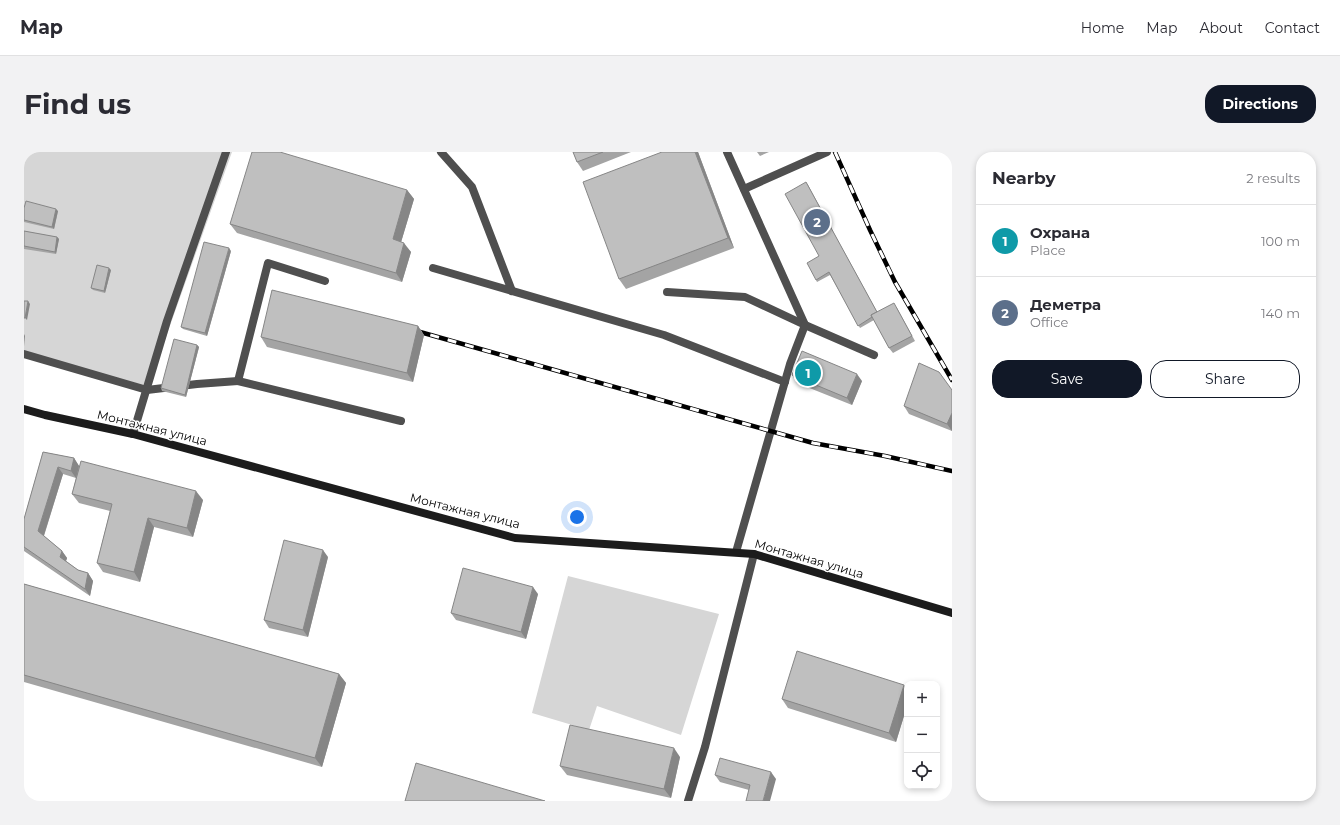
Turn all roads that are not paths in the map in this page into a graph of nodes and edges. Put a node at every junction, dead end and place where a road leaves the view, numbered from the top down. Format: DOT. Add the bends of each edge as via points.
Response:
graph roads {
  1 [pos="226,152"];
  2 [pos="441,152"];
  3 [pos="727,152"];
  4 [pos="827,152"];
  5 [pos="744,189"];
  6 [pos="433,268"];
  7 [pos="325,281"];
  8 [pos="512,291"];
  9 [pos="667,292"];
  10 [pos="805,325"];
  11 [pos="24,354"];
  12 [pos="874,355"];
  13 [pos="238,381"];
  14 [pos="785,382"];
  15 [pos="147,390"];
  16 [pos="24,409"];
  17 [pos="401,421"];
  18 [pos="133,434"];
  19 [pos="736,552"];
  20 [pos="754,554"];
  21 [pos="952,613"];
  22 [pos="688,801"];
  1 -- 15 [label="street" via="167,321"];
  2 -- 8 [label="street" via="472,187"];
  3 -- 5 [label="street"];
  4 -- 5 [label="street"];
  5 -- 10 [label="street"];
  6 -- 8 [label="street"];
  7 -- 13 [label="street" via="268,263"];
  8 -- 14 [label="street" via="664,335"];
  9 -- 10 [label="street" via="745,297"];
  10 -- 12 [label="street"];
  10 -- 14 [label="street"];
  11 -- 15 [label="street"];
  13 -- 15 [label="street"];
  13 -- 17 [label="street"];
  14 -- 19 [label="street"];
  15 -- 18 [label="street"];
  16 -- 18 [label="street, Монтажная улица"];
  18 -- 19 [label="street, Монтажная улица" via="515,538"];
  19 -- 20 [label="street, Монтажная улица"];
  20 -- 21 [label="street, Монтажная улица"];
  20 -- 22 [label="street" via="705,747"];
}
